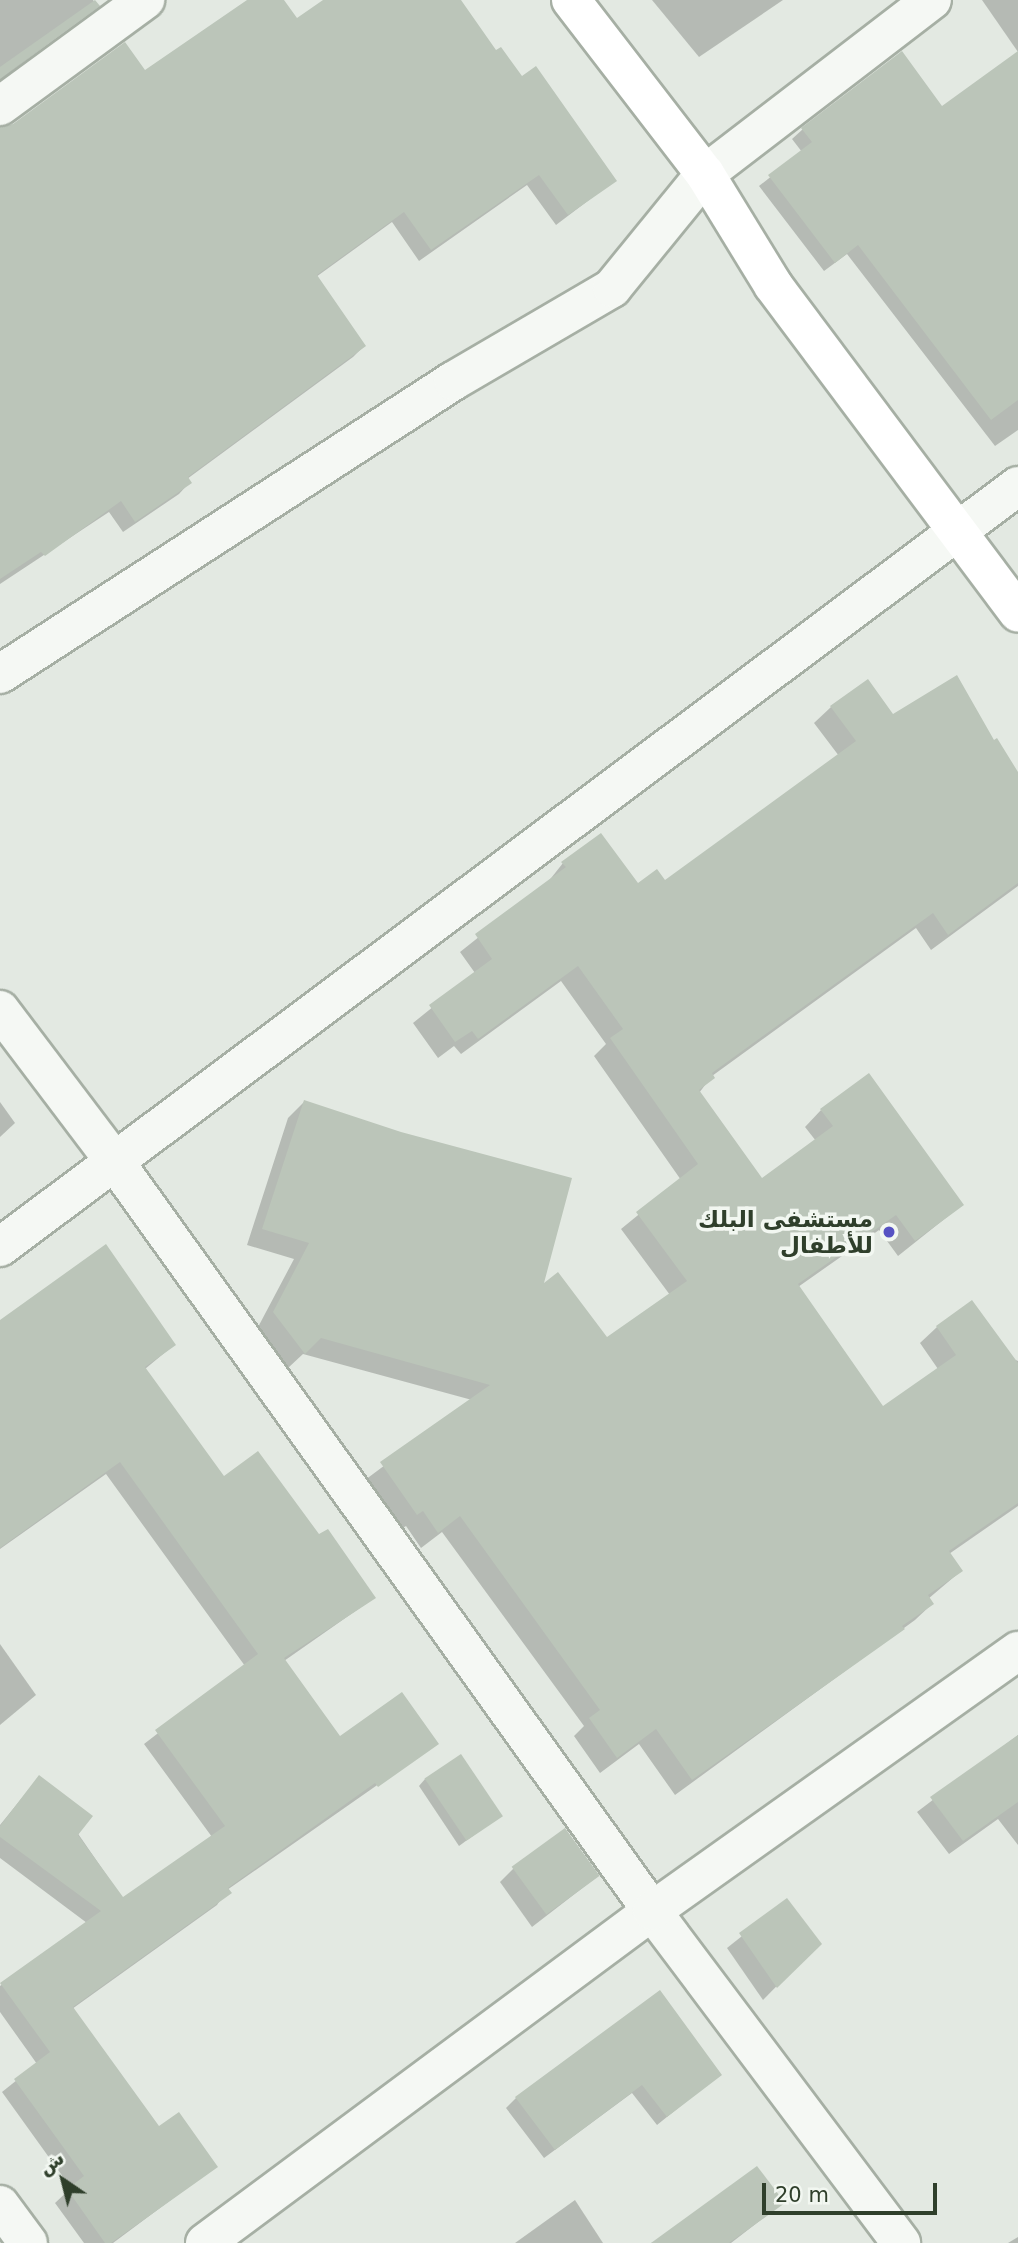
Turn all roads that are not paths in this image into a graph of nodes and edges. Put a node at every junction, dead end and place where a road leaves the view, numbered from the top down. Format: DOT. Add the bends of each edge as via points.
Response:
graph roads {
  1 [pos="145,0"];
  2 [pos="571,0"];
  3 [pos="932,0"];
  4 [pos="0,106"];
  5 [pos="705,174"];
  6 [pos="1018,486"];
  7 [pos="953,531"];
  8 [pos="1018,613"];
  9 [pos="0,674"];
  10 [pos="0,1010"];
  11 [pos="115,1162"];
  12 [pos="0,1247"];
  13 [pos="1018,1650"];
  14 [pos="652,1911"];
  15 [pos="0,2205"];
  16 [pos="28,2243"];
  17 [pos="205,2243"];
  18 [pos="901,2243"];
  1 -- 4 [label="street"];
  2 -- 5 [label="street"];
  3 -- 5 [label="street"];
  5 -- 7 [label="street" via="773,285"];
  5 -- 9 [label="street" via="612,288 453,382"];
  6 -- 7 [label="street"];
  7 -- 8 [label="street"];
  7 -- 11 [label="street"];
  10 -- 11 [label="street"];
  11 -- 12 [label="street"];
  11 -- 14 [label="street"];
  13 -- 14 [label="street"];
  14 -- 17 [label="street"];
  14 -- 18 [label="street"];
  15 -- 16 [label="street"];
}
